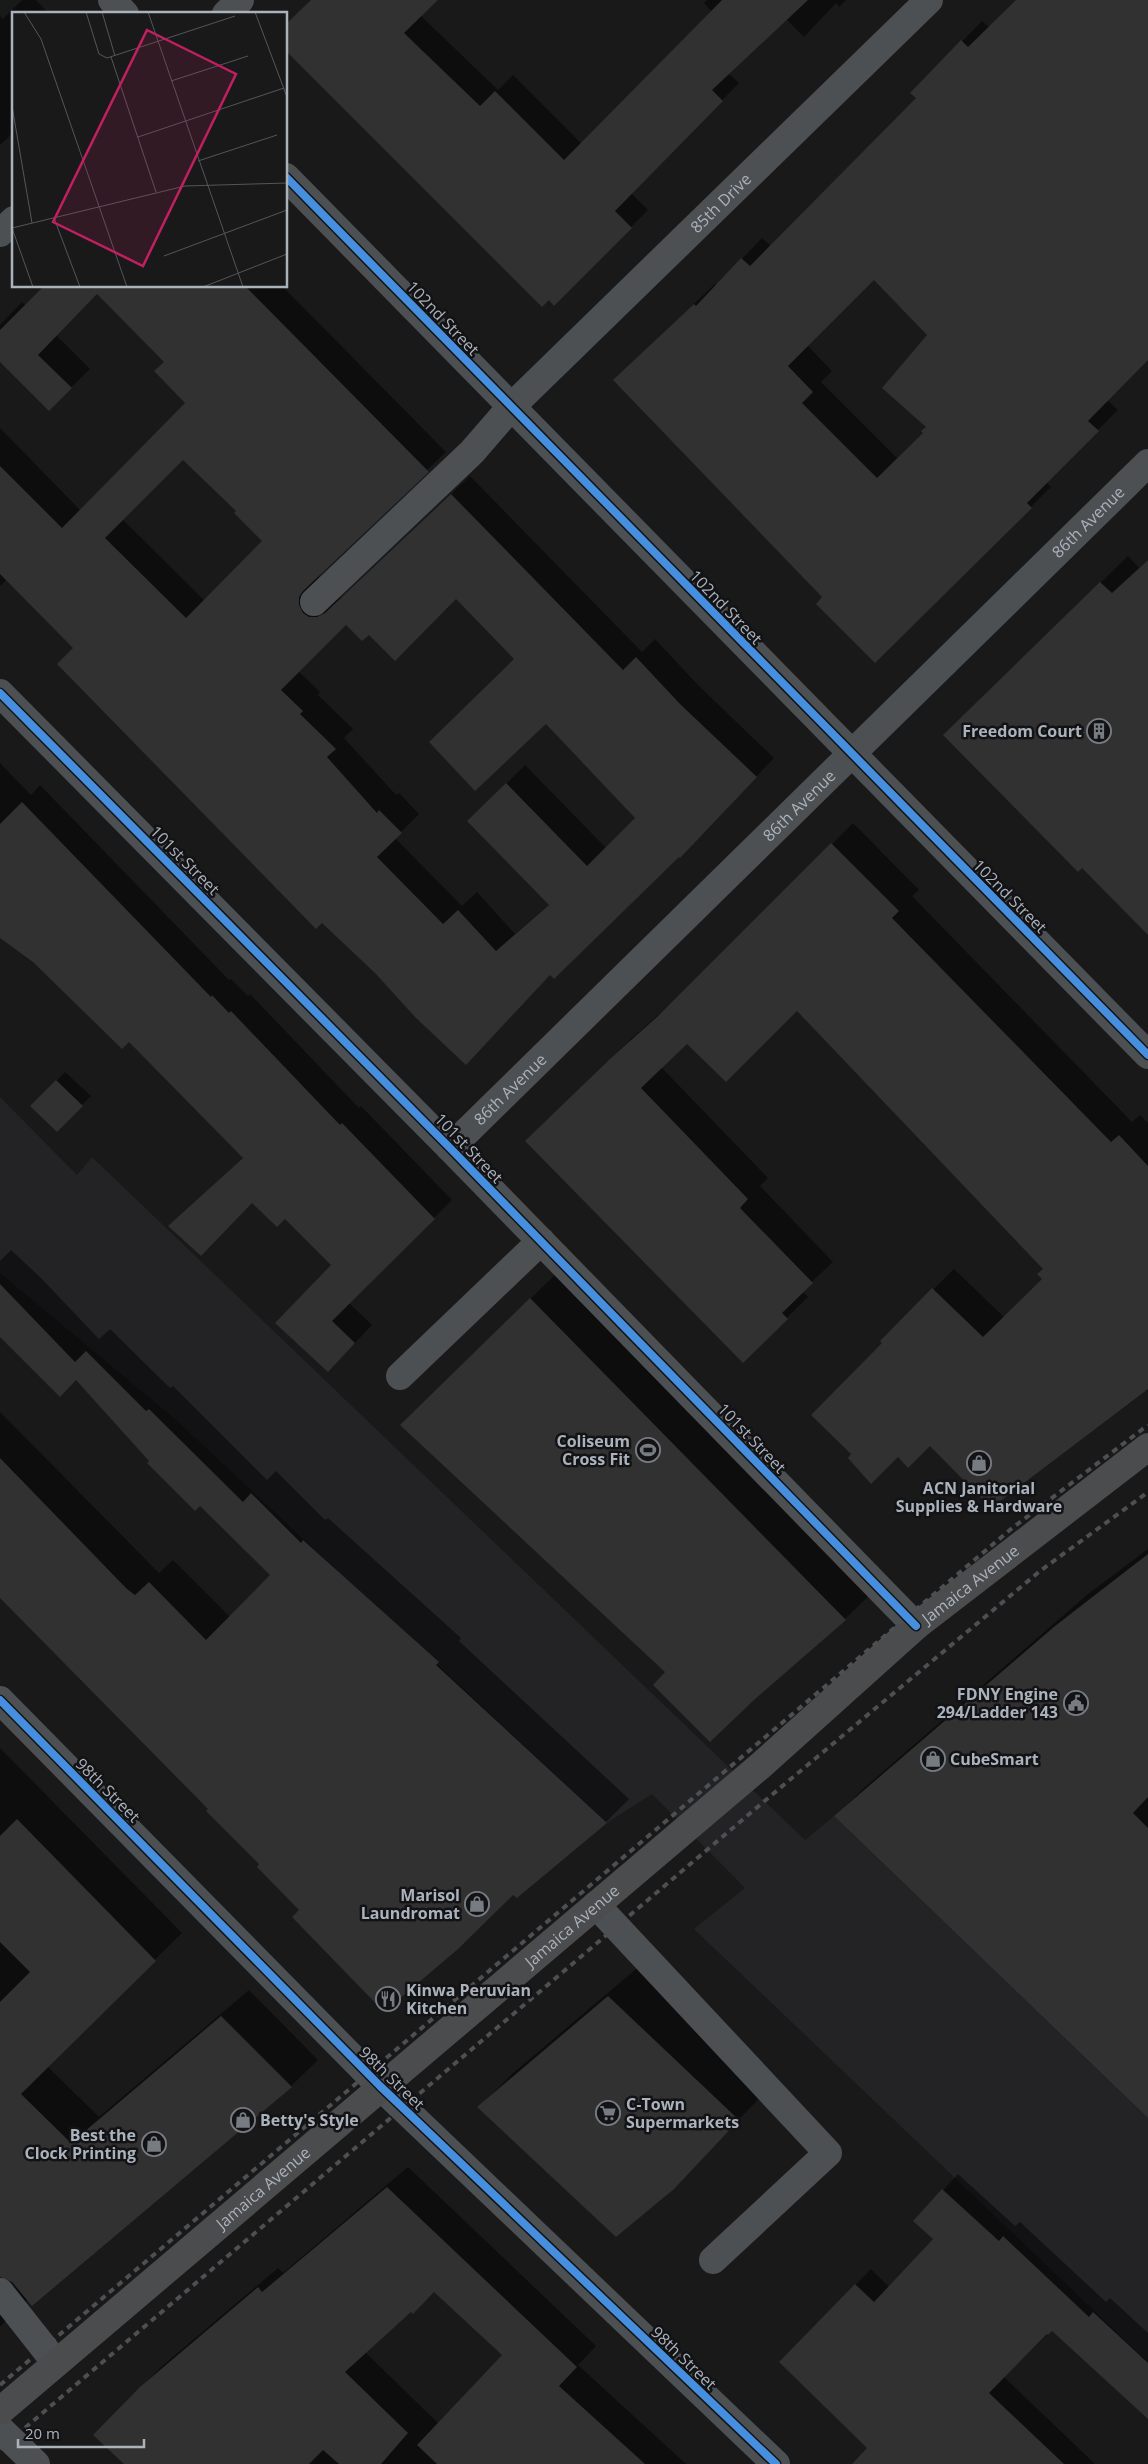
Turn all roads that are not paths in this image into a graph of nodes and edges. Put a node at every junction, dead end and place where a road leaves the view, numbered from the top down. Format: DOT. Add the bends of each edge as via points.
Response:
graph roads {
  1 [pos="112,0"];
  2 [pos="240,0"];
  3 [pos="929,0"];
  4 [pos="123,12"];
  5 [pos="228,12"];
  6 [pos="288,179"];
  7 [pos="12,222"];
  8 [pos="0,233"];
  9 [pos="511,407"];
  10 [pos="1148,463"];
  11 [pos="314,602"];
  12 [pos="0,693"];
  13 [pos="851,755"];
  14 [pos="1148,1055"];
  15 [pos="450,1148"];
  16 [pos="541,1241"];
  17 [pos="400,1376"];
  18 [pos="1148,1447"];
  19 [pos="916,1626"];
  20 [pos="0,1700"];
  21 [pos="596,1905"];
  22 [pos="380,2086"];
  23 [pos="713,2260"];
  24 [pos="0,2292"];
  25 [pos="56,2363"];
  26 [pos="0,2411"];
  27 [pos="0,2429"];
  28 [pos="36,2464"];
  29 [pos="776,2464"];
  1 -- 4 [label="street"];
  2 -- 5 [label="street"];
  3 -- 9 [label="street, 85th Drive"];
  6 -- 9 [label="street, 102nd Street"];
  7 -- 8 [label="street"];
  9 -- 11 [label="street, 85th Drive" via="472,452"];
  9 -- 13 [label="street, 102nd Street"];
  10 -- 13 [label="street, 86th Avenue"];
  12 -- 15 [label="street, 101st Street"];
  13 -- 14 [label="street, 102nd Street"];
  13 -- 15 [label="street, 86th Avenue"];
  15 -- 16 [label="street, 101st Street"];
  16 -- 17 [label="street"];
  16 -- 19 [label="street, 101st Street"];
  18 -- 19 [label="main road, Jamaica Avenue"];
  19 -- 21 [label="main road, Jamaica Avenue" via="759,1767"];
  20 -- 22 [label="street, 98th Street"];
  21 -- 22 [label="main road, Jamaica Avenue"];
  21 -- 23 [label="street" via="828,2153"];
  22 -- 25 [label="main road, Jamaica Avenue"];
  22 -- 29 [label="street, 98th Street"];
  24 -- 25 [label="street"];
  25 -- 26 [label="main road, Jamaica Avenue"];
  27 -- 28 [label="street"];
}
